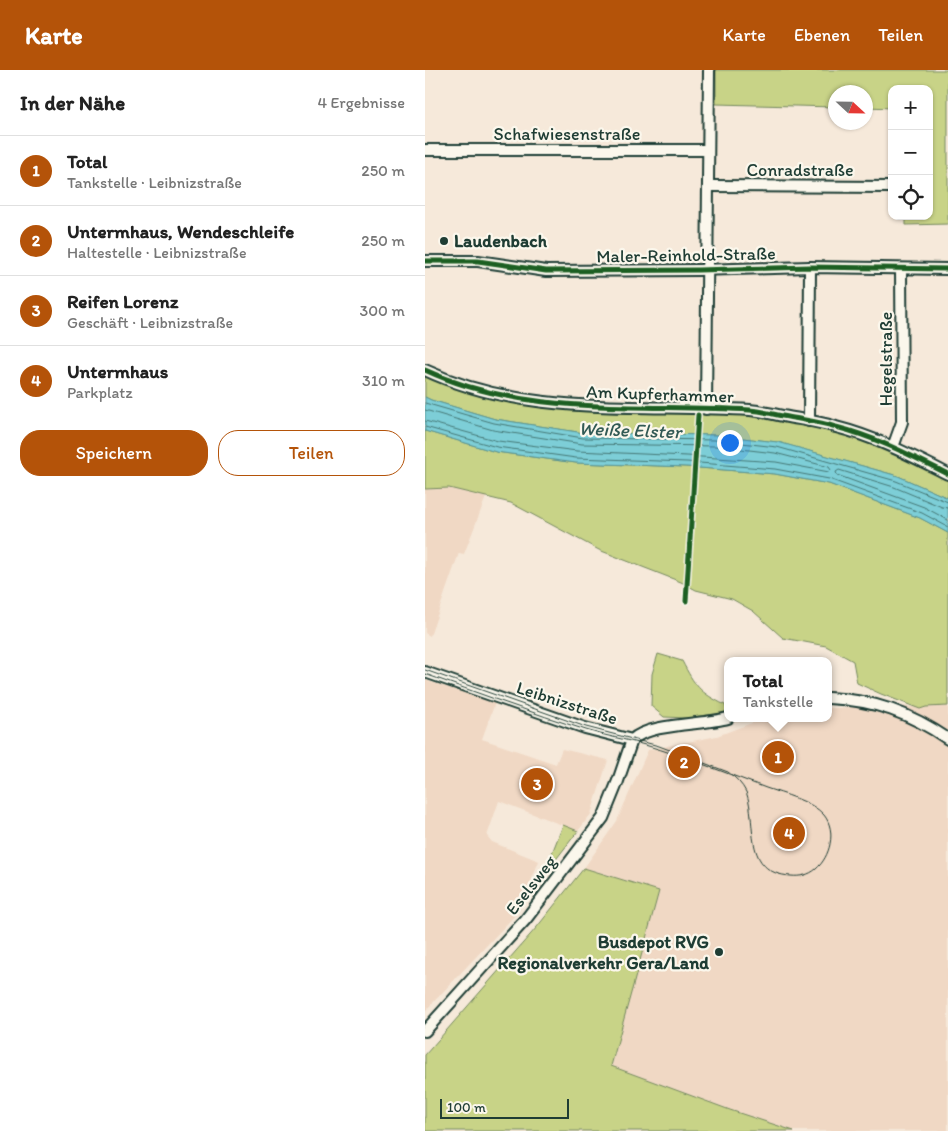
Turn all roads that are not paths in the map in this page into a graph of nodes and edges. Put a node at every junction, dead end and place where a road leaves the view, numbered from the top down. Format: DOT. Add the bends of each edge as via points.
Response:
graph roads {
  1 [pos="709,70"];
  2 [pos="425,150"];
  3 [pos="708,150"];
  4 [pos="708,186"];
  5 [pos="888,187"];
  6 [pos="425,261"];
  7 [pos="810,266"];
  8 [pos="901,269"];
  9 [pos="948,269"];
  10 [pos="707,270"];
  11 [pos="425,370"];
  12 [pos="706,409"];
  13 [pos="809,421"];
  14 [pos="893,447"];
  15 [pos="948,474"];
  16 [pos="425,672"];
  17 [pos="832,698"];
  18 [pos="724,719"];
  19 [pos="948,739"];
  20 [pos="631,740"];
  21 [pos="425,1031"];
  1 -- 3 [label="street"];
  2 -- 3 [label="street, Schafwiesenstraße"];
  3 -- 4 [label="street"];
  4 -- 5 [label="street, Conradstraße"];
  4 -- 10 [label="street"];
  6 -- 10 [label="street, Maler-Reinhold-Straße" via="478,262 546,271"];
  7 -- 8 [label="street, Maler-Reinhold-Straße"];
  7 -- 10 [label="street, Maler-Reinhold-Straße"];
  7 -- 13 [label="street"];
  8 -- 9 [label="street, Maler-Reinhold-Straße"];
  8 -- 14 [label="street, Hegelstraße" via="902,422"];
  10 -- 12 [label="street"];
  11 -- 12 [label="street, Am Kupferhammer" via="494,394 542,403"];
  12 -- 13 [label="street, Am Kupferhammer" via="752,410"];
  13 -- 14 [label="street, Am Kupferhammer" via="837,427"];
  14 -- 15 [label="street, Am Kupferhammer"];
  16 -- 20 [label="street, Leibnizstraße" via="585,728"];
  17 -- 19 [label="street" via="860,700 885,707 926,724"];
  18 -- 20 [label="street, Leibnizstraße" via="656,729"];
  20 -- 21 [label="street, Eselsweg" via="603,818 526,919"];
}
